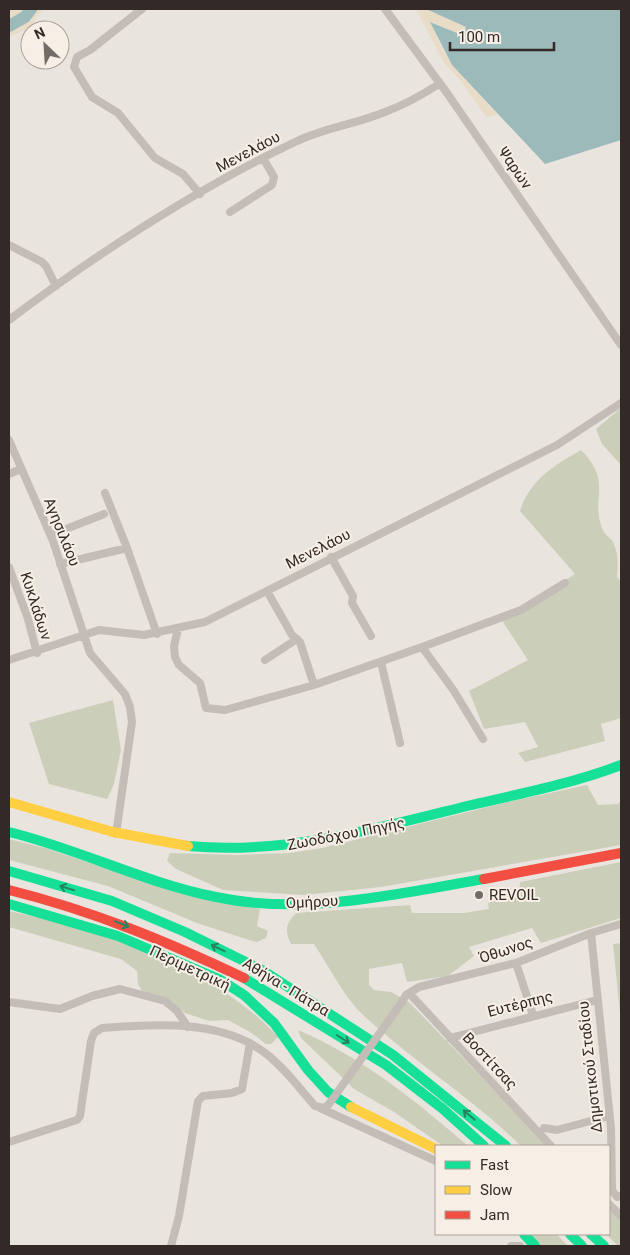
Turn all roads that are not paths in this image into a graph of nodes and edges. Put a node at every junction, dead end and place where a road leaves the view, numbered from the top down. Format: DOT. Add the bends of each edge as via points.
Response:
graph roads {
  1 [pos="142,9"];
  2 [pos="385,9"];
  3 [pos="439,84"];
  4 [pos="263,158"];
  5 [pos="200,194"];
  6 [pos="230,212"];
  7 [pos="11,246"];
  8 [pos="56,286"];
  9 [pos="9,320"];
  10 [pos="621,345"];
  11 [pos="621,403"];
  12 [pos="9,440"];
  13 [pos="21,469"];
  14 [pos="9,474"];
  15 [pos="105,493"];
  16 [pos="104,514"];
  17 [pos="51,535"];
  18 [pos="127,548"];
  19 [pos="331,557"];
  20 [pos="60,564"];
  21 [pos="9,567"];
  22 [pos="565,583"];
  23 [pos="267,591"];
  24 [pos="178,629"];
  25 [pos="157,634"];
  26 [pos="84,636"];
  27 [pos="371,636"];
  28 [pos="297,639"];
  29 [pos="422,647"];
  30 [pos="37,653"];
  31 [pos="9,660"];
  32 [pos="266,660"];
  33 [pos="381,662"];
  34 [pos="314,685"];
  35 [pos="483,739"];
  36 [pos="400,743"];
  37 [pos="621,765"];
  38 [pos="9,802"];
  39 [pos="9,832"];
  40 [pos="116,834"];
  41 [pos="621,853"];
  42 [pos="9,871"];
  43 [pos="9,890"];
  44 [pos="9,904"];
  45 [pos="621,924"];
  46 [pos="592,933"];
  47 [pos="516,963"];
  48 [pos="409,993"];
  49 [pos="597,1000"];
  50 [pos="9,1002"];
  51 [pos="533,1015"];
  52 [pos="188,1027"];
  53 [pos="450,1038"];
  54 [pos="250,1043"];
  55 [pos="320,1108"];
  56 [pos="609,1116"];
  57 [pos="544,1128"];
  58 [pos="9,1142"];
  59 [pos="483,1145"];
  60 [pos="505,1145"];
  61 [pos="551,1145"];
  62 [pos="435,1149"];
  63 [pos="435,1161"];
  64 [pos="619,1197"];
  65 [pos="610,1205"];
  66 [pos="621,1216"];
  67 [pos="525,1235"];
  68 [pos="571,1235"];
  69 [pos="593,1235"];
  70 [pos="171,1246"];
  71 [pos="511,1246"];
  72 [pos="520,1246"];
  73 [pos="535,1246"];
  74 [pos="582,1246"];
  75 [pos="604,1246"];
  1 -- 5 [label="street" via="77,57 74,67 92,97 118,113 155,158 183,174"];
  2 -- 3 [label="street, Ψαρών"];
  3 -- 4 [label="street, Μενελάου" via="412,101 297,141"];
  3 -- 10 [label="street, Ψαρών"];
  4 -- 5 [label="street, Μενελάου"];
  4 -- 6 [label="street" via="274,177 272,185"];
  5 -- 8 [label="street, Μενελάου" via="122,240"];
  7 -- 8 [label="street" via="46,266"];
  8 -- 9 [label="street, Μενελάου"];
  11 -- 19 [label="street, Μενελάου" via="557,445"];
  12 -- 13 [label="street, Αγησιλάου"];
  13 -- 14 [label="street"];
  13 -- 17 [label="street, Αγησιλάου"];
  15 -- 18 [label="street"];
  16 -- 17 [label="street"];
  17 -- 20 [label="street, Αγησιλάου"];
  18 -- 20 [label="street"];
  18 -- 25 [label="street"];
  19 -- 23 [label="street, Μενελάου"];
  19 -- 27 [label="street"];
  20 -- 26 [label="street, Αγησιλάου"];
  21 -- 30 [label="street, Κυκλάδων"];
  22 -- 29 [label="street" via="521,610"];
  23 -- 24 [label="street, Μενελάου" via="204,622"];
  23 -- 28 [label="street"];
  24 -- 25 [label="street, Μενελάου"];
  24 -- 34 [label="street" via="175,658 200,683 206,708 225,710"];
  25 -- 26 [label="street, Μενελάου" via="134,635 104,630"];
  26 -- 30 [label="street, Μενελάου"];
  26 -- 40 [label="street, Αγησιλάου" via="92,656 122,690 130,708 132,722"];
  28 -- 32 [label="street"];
  28 -- 34 [label="street"];
  29 -- 33 [label="street"];
  29 -- 35 [label="street"];
  30 -- 31 [label="street, Μενελάου"];
  33 -- 34 [label="street"];
  33 -- 36 [label="street"];
  37 -- 40 [label="main road, Ζωοδόχου Πηγής" via="575,782 309,844 207,848"];
  38 -- 40 [label="main road, Ζωοδόχου Πηγής"];
  39 -- 41 [label="main road, Ομήρου" via="43,840 215,897 283,904 323,903 413,891"];
  60 -- 42 [label="main road, Αθήνα - Πάτρα, one-way" via="393,1055 262,970 112,901"];
  43 -- 59 [label="main road, Αθήνα - Πάτρα, one-way" via="107,918 255,983 386,1065"];
  44 -- 62 [label="main road, Περιμετρική" via="118,936 219,979 263,1012 328,1092 356,1110"];
  45 -- 46 [label="street, Όθωνος"];
  46 -- 47 [label="street, Όθωνος"];
  46 -- 49 [label="street, Δημοτικού Σταδίου"];
  47 -- 48 [label="street, Όθωνος" via="427,985"];
  47 -- 51 [label="street"];
  48 -- 53 [label="street, Βοστίτσας"];
  48 -- 55 [label="street, bridge" via="329,1104"];
  49 -- 51 [label="street, Ευτέρπης"];
  49 -- 56 [label="street, Δημοτικού Σταδίου"];
  50 -- 52 [label="street" via="60,1009 120,989 165,1001 178,1011"];
  51 -- 53 [label="street, Ευτέρπης"];
  52 -- 54 [label="street" via="219,1031"];
  52 -- 58 [label="street" via="102,1028 94,1033 77,1120"];
  53 -- 61 [label="street, Βοστίτσας"];
  54 -- 55 [label="street" via="272,1058"];
  54 -- 70 [label="street" via="242,1089 203,1096 198,1101"];
  55 -- 63 [label="street"];
  56 -- 57 [label="street" via="557,1130"];
  56 -- 64 [label="street, Δημοτικού Σταδίου" via="612,1190"];
  65 -- 66 [label="street"];
  67 -- 73 [label="main road"];
  68 -- 74 [label="main road"];
  69 -- 75 [label="main road"];
  71 -- 72 [label="street"];
}
